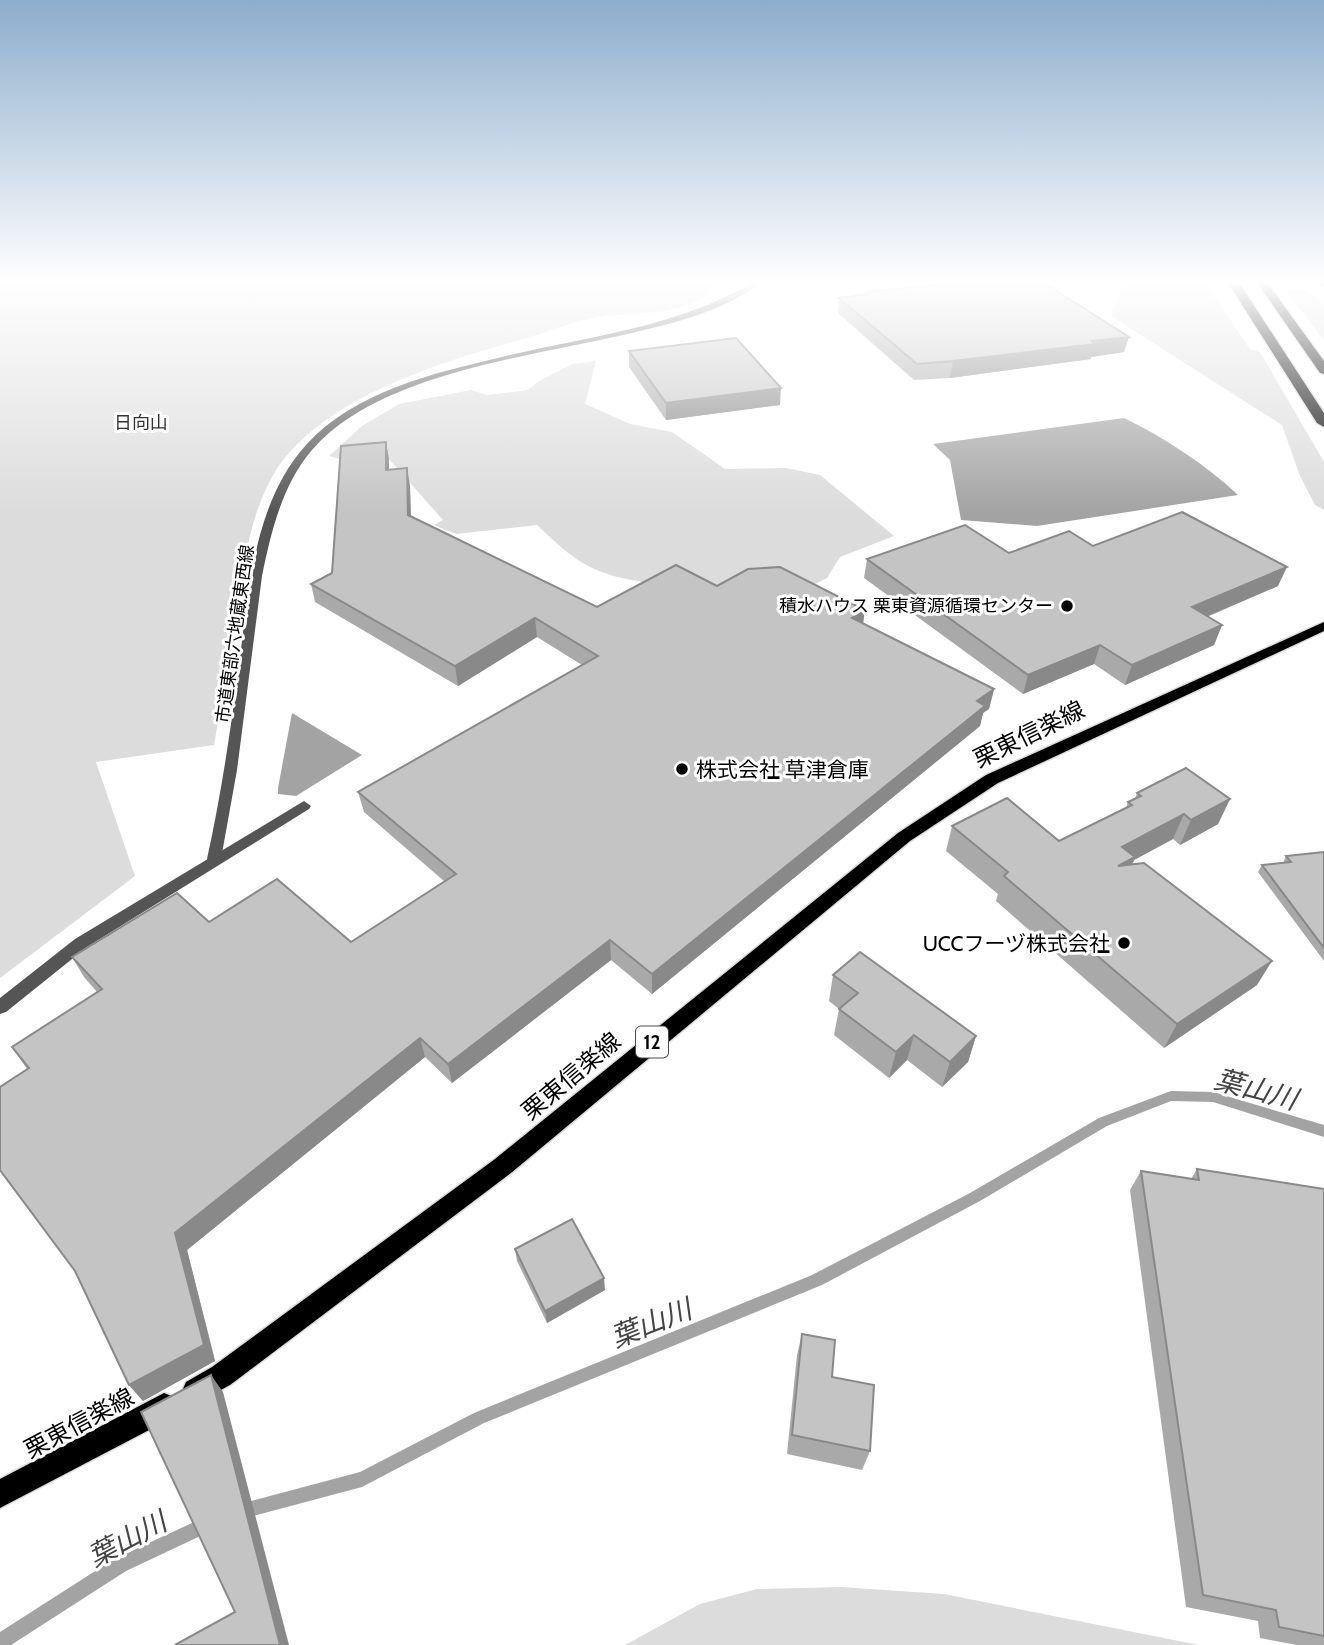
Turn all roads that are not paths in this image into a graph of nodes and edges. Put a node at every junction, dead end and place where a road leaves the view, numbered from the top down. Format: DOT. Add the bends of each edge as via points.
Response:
graph roads {
  1 [pos="507,358"];
  2 [pos="1283,358"];
  3 [pos="1324,424"];
  4 [pos="1324,626"];
  5 [pos="304,806"];
  6 [pos="214,859"];
  7 [pos="0,1006"];
  8 [pos="0,1494"];
  1 -- 6 [label="street, 市道東部六地蔵東西線" via="418,382 377,400 335,424 309,446 285,482 261,551 227,804"];
  2 -- 3 [label="highway"];
  4 -- 8 [label="main road, 栗東信楽線 / 12" via="992,779 915,830 503,1166 221,1376"];
  5 -- 6 [label="street"];
  6 -- 7 [label="street" via="81,943"];
}
